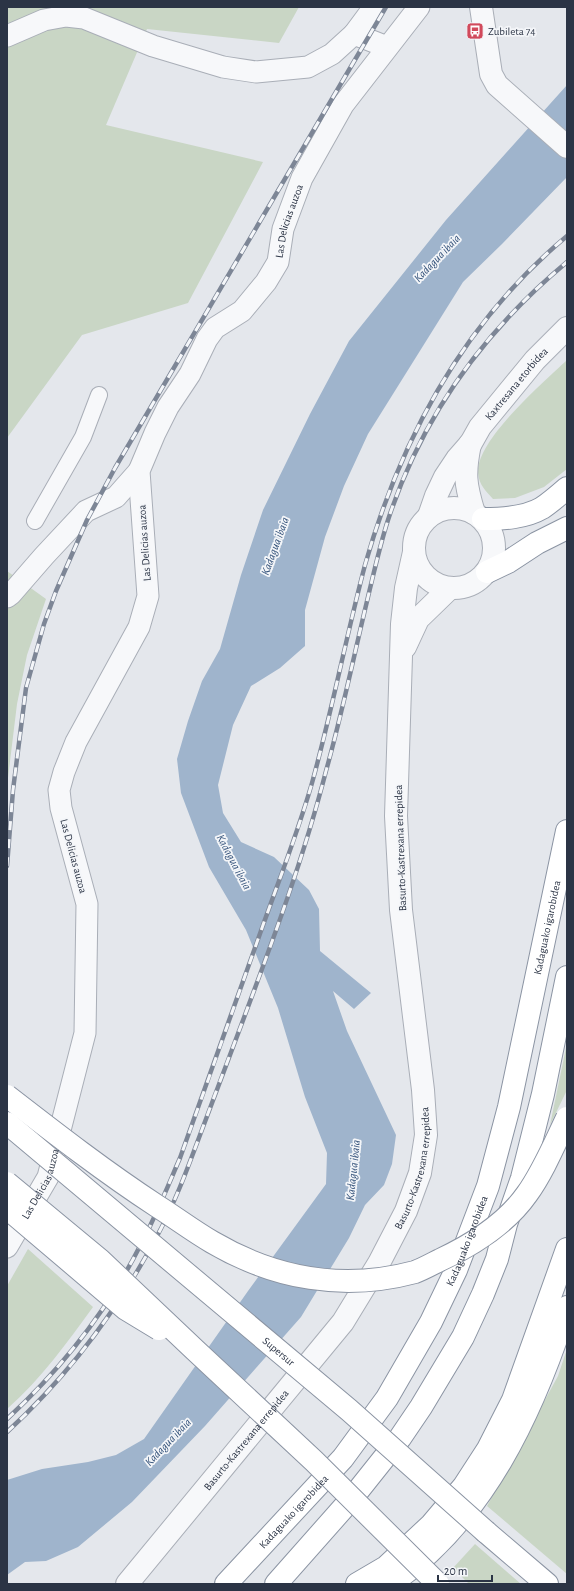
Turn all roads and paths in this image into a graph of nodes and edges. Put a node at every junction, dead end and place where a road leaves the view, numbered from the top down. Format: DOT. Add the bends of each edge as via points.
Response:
graph roads {
  1 [pos="374,7"];
  2 [pos="419,7"];
  3 [pos="481,7"];
  4 [pos="354,34"];
  5 [pos="7,36"];
  6 [pos="388,47"];
  7 [pos="567,147"];
  8 [pos="567,328"];
  9 [pos="100,395"];
  10 [pos="471,442"];
  11 [pos="139,471"];
  12 [pos="567,488"];
  13 [pos="429,516"];
  14 [pos="479,516"];
  15 [pos="35,521"];
  16 [pos="567,528"];
  17 [pos="414,552"];
  18 [pos="487,572"];
  19 [pos="450,588"];
  20 [pos="7,597"];
  21 [pos="401,661"];
  22 [pos="567,831"];
  23 [pos="567,977"];
  24 [pos="7,1096"];
  25 [pos="567,1118"];
  26 [pos="7,1123"];
  27 [pos="7,1183"];
  28 [pos="7,1208"];
  29 [pos="7,1247"];
  30 [pos="567,1249"];
  31 [pos="567,1307"];
  32 [pos="551,1324"];
  33 [pos="194,1350"];
  34 [pos="127,1584"];
  35 [pos="226,1584"];
  36 [pos="276,1584"];
  37 [pos="357,1584"];
  38 [pos="390,1584"];
  39 [pos="438,1584"];
  40 [pos="547,1584"];
  1 -- 4 [label="street"];
  2 -- 6 [label="street, Las Delicias auzoa"];
  3 -- 7 [label="street" via="491,74 497,85"];
  4 -- 5 [label="street" via="332,54 308,67 256,72 223,67 153,46 84,18 66,16 44,20"];
  4 -- 6 [label="street"];
  6 -- 11 [label="street, Las Delicias auzoa" via="343,105 302,178 283,229 278,262 266,282 242,311 215,328 206,339 190,374 168,407"];
  8 -- 10 [label="street, Kaxtresana etorbidea" via="535,360 480,427"];
  9 -- 15 [label="street" via="83,437"];
  10 -- 13 [label="street, Kaxtresana etorbidea" via="445,477"];
  10 -- 14 [label="street, Kaxtresana etorbidea" via="466,482"];
  11 -- 20 [label="street, Las Delicias auzoa" via="116,497 86,511"];
  11 -- 29 [label="street, Las Delicias auzoa" via="148,596 139,627 76,742 60,790 60,808 87,904 85,1033 48,1177"];
  12 -- 14 [label="highway" via="541,508 526,515 501,519"];
  13 -- 14 [label="street" via="451,507 463,508"];
  13 -- 17 [label="street" via="417,532"];
  14 -- 18 [label="street" via="490,528 494,539 495,550"];
  16 -- 18 [label="highway"];
  17 -- 19 [label="street" via="418,566 426,577"];
  17 -- 21 [label="street, Basurto-Kastrexana errepidea" via="406,588"];
  18 -- 19 [label="street" via="477,582 464,587"];
  19 -- 21 [label="street, Basurto-Kastrexana errepidea" via="418,619"];
  21 -- 34 [label="street, Basurto-Kastrexana errepidea" via="396,816 401,910 423,1090 426,1135 420,1173 406,1211 379,1263 343,1322"];
  22 -- 35 [label="highway, Kadaguako igarobidea" via="509,1107 488,1186 456,1270 431,1322 387,1398 343,1458"];
  23 -- 36 [label="highway" via="543,1094 522,1178 497,1259 483,1294 459,1343 400,1438 353,1497"];
  24 -- 25 [label="highway, bridge" via="90,1160 213,1242 241,1257 278,1271 307,1279 336,1281 381,1278 416,1271 452,1255 484,1235 507,1217 527,1195"];
  26 -- 40 [label="highway, Supersur, bridge" via="349,1410"];
  27 -- 33 [label="highway, bridge" via="100,1260"];
  28 -- 33 [label="highway, bridge" via="126,1309"];
  30 -- 32 [label="highway"];
  31 -- 32 [label="highway"];
  32 -- 37 [label="highway" via="488,1449 464,1486 431,1525 386,1567"];
  32 -- 38 [label="highway" via="526,1415 502,1459 477,1498 448,1533"];
  33 -- 39 [label="highway, bridge" via="314,1461"];
}
